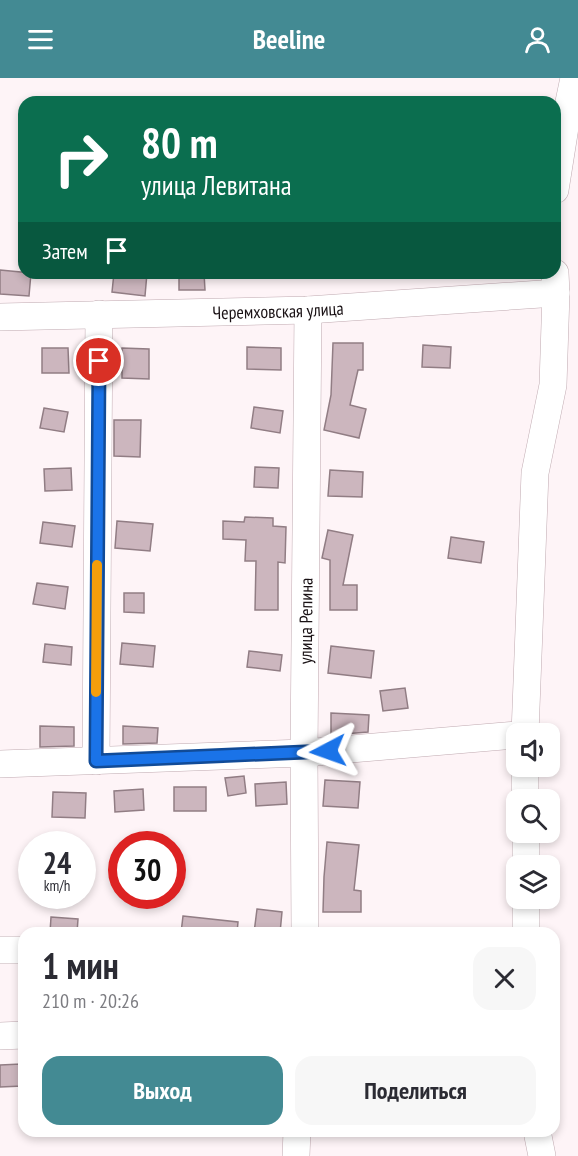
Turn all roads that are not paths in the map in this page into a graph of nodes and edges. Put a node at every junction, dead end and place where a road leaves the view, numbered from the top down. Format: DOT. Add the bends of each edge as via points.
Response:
graph roads {
  1 [pos="574,78"];
  2 [pos="561,152"];
  3 [pos="555,283"];
  4 [pos="308,310"];
  5 [pos="99,314"];
  6 [pos="0,317"];
  7 [pos="525,723"];
  8 [pos="506,736"];
  9 [pos="304,753"];
  10 [pos="96,761"];
  11 [pos="0,764"];
  12 [pos="526,909"];
  13 [pos="305,927"];
  14 [pos="526,927"];
  15 [pos="0,950"];
  16 [pos="18,950"];
  17 [pos="18,1035"];
  18 [pos="0,1036"];
  19 [pos="297,1137"];
  20 [pos="538,1137"];
  21 [pos="296,1156"];
  22 [pos="542,1156"];
  1 -- 2 [label="street"];
  3 -- 4 [label="street, Черемховская улица"];
  3 -- 7 [label="street" via="553,385 535,473"];
  4 -- 5 [label="street, Черемховская улица"];
  4 -- 9 [label="street, улица Репина"];
  5 -- 6 [label="street, Черемховская улица"];
  5 -- 10 [label="street"];
  8 -- 9 [label="street"];
  9 -- 10 [label="street"];
  9 -- 13 [label="street, улица Репина"];
  10 -- 11 [label="street"];
  12 -- 14 [label="street"];
  15 -- 16 [label="street"];
  17 -- 18 [label="street"];
  19 -- 21 [label="street"];
  20 -- 22 [label="street"];
}
